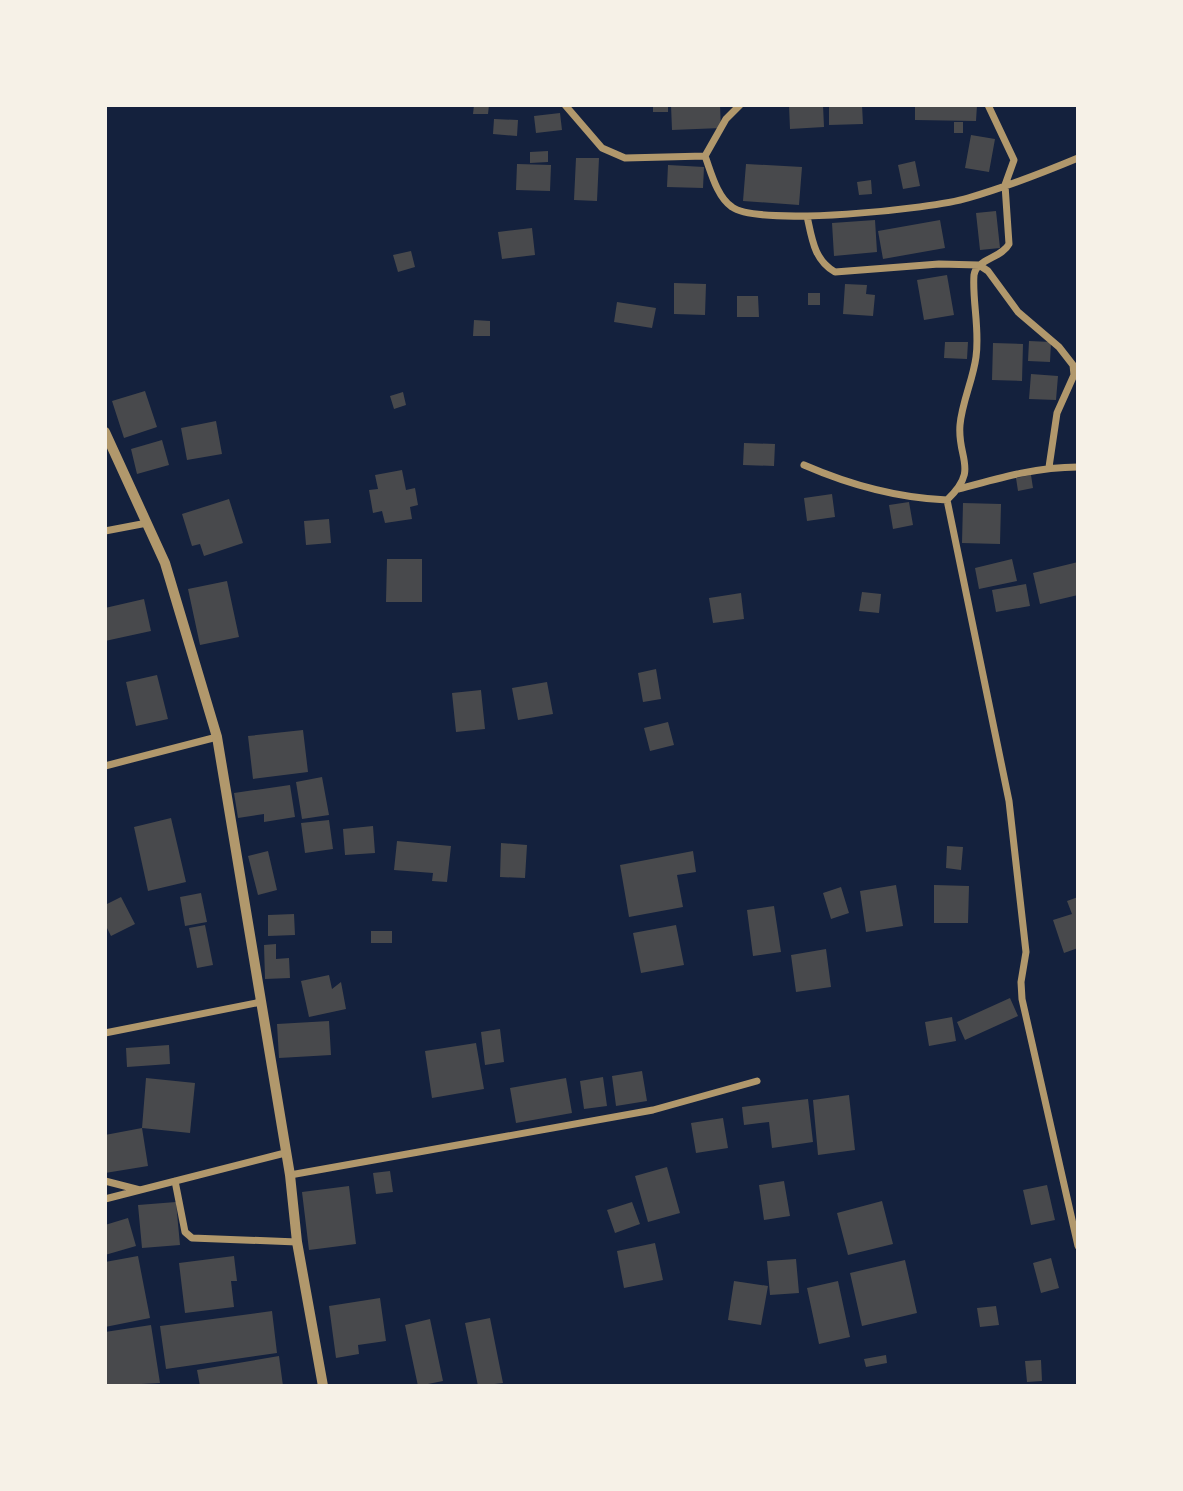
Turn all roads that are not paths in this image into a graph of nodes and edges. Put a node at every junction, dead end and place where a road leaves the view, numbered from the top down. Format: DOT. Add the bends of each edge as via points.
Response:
graph roads {
  1 [pos="565,105"];
  2 [pos="740,105"];
  3 [pos="988,105"];
  4 [pos="705,156"];
  5 [pos="1078,158"];
  6 [pos="1005,185"];
  7 [pos="807,216"];
  8 [pos="979,265"];
  9 [pos="105,432"];
  10 [pos="804,465"];
  11 [pos="1049,467"];
  12 [pos="1078,467"];
  13 [pos="959,489"];
  14 [pos="947,500"];
  15 [pos="147,523"];
  16 [pos="105,531"];
  17 [pos="217,737"];
  18 [pos="105,766"];
  19 [pos="261,1002"];
  20 [pos="105,1033"];
  21 [pos="757,1081"];
  22 [pos="285,1153"];
  23 [pos="289,1175"];
  24 [pos="105,1181"];
  25 [pos="175,1181"];
  26 [pos="144,1191"];
  27 [pos="105,1199"];
  28 [pos="297,1242"];
  29 [pos="1078,1246"];
  30 [pos="323,1386"];
  1 -- 4 [label="street" via="602,148 625,158"];
  2 -- 4 [label="street" via="726,119"];
  3 -- 6 [label="street" via="1014,160"];
  4 -- 7 [label="street" via="721,195 733,208"];
  5 -- 6 [label="street"];
  6 -- 7 [label="street" via="968,199 918,209"];
  6 -- 8 [label="street" via="1009,244 1005,252"];
  7 -- 8 [label="street" via="822,265 835,272"];
  8 -- 11 [label="street" via="1018,312 1073,365 1074,375 1056,413"];
  8 -- 13 [label="street" via="974,274 976,358 960,428 966,458"];
  9 -- 15 [label="street"];
  10 -- 14 [label="street" via="839,481 917,499"];
  11 -- 12 [label="street"];
  11 -- 13 [label="street"];
  13 -- 14 [label="street"];
  14 -- 29 [label="street" via="1009,801 1026,952 1022,999"];
  15 -- 16 [label="street"];
  15 -- 17 [label="street" via="165,563"];
  17 -- 18 [label="street"];
  17 -- 19 [label="street"];
  19 -- 20 [label="street"];
  19 -- 22 [label="street"];
  21 -- 23 [label="street" via="653,1110"];
  22 -- 23 [label="street"];
  22 -- 25 [label="street"];
  23 -- 28 [label="street"];
  24 -- 26 [label="street"];
  25 -- 26 [label="street"];
  25 -- 28 [label="street" via="185,1232 192,1238"];
  26 -- 27 [label="street"];
  28 -- 30 [label="street"];
}
